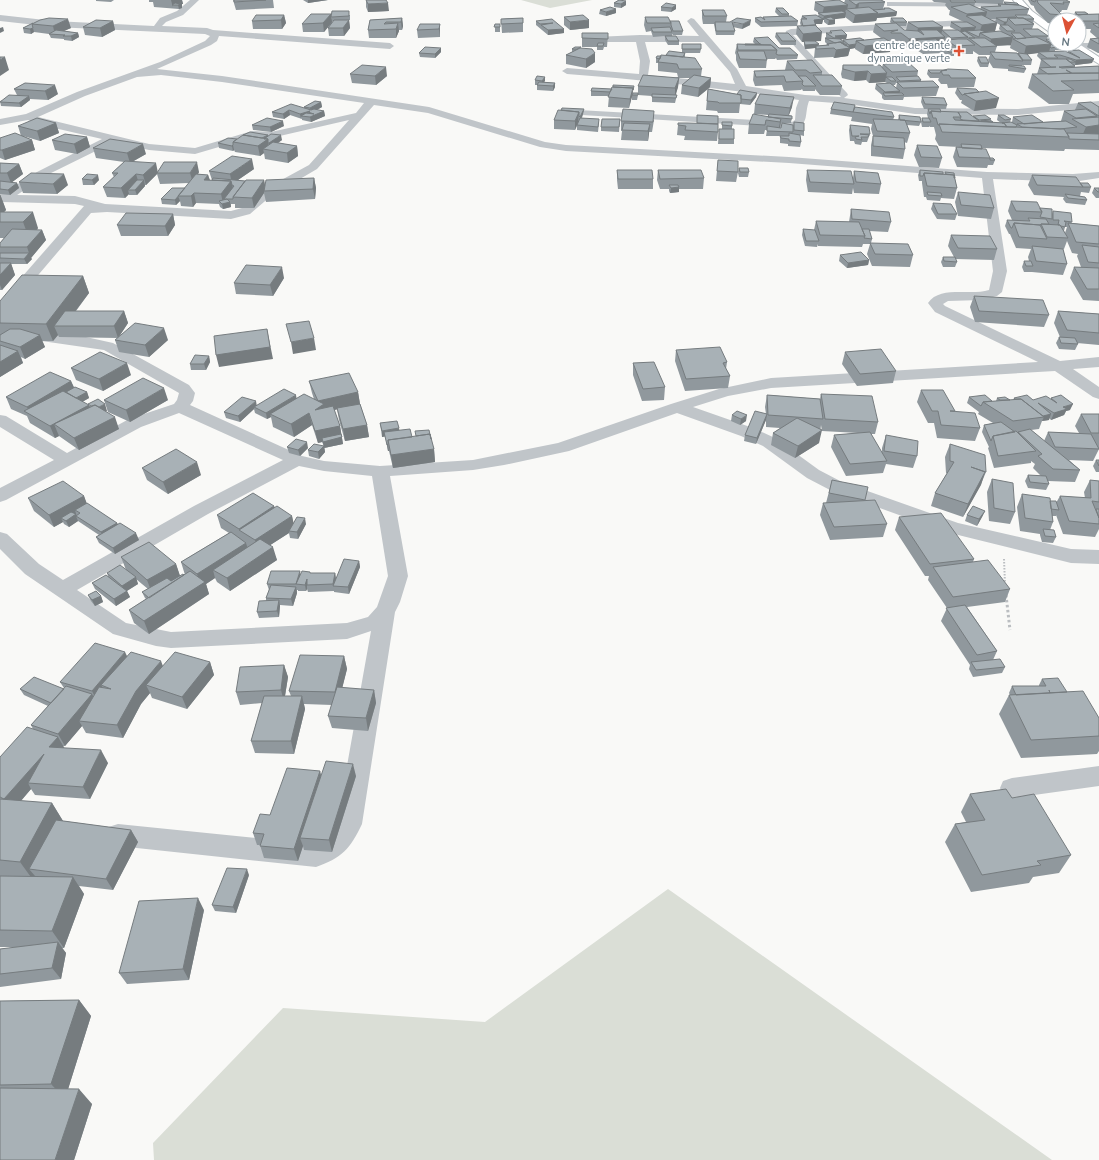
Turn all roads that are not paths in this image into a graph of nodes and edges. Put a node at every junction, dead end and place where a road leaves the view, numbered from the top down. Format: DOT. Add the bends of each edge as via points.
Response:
graph roads {
  1 [pos="195,0"];
  2 [pos="1019,3"];
  3 [pos="890,4"];
  4 [pos="0,18"];
  5 [pos="691,21"];
  6 [pos="1041,22"];
  7 [pos="1047,22"];
  8 [pos="1047,26"];
  9 [pos="156,29"];
  10 [pos="213,33"];
  11 [pos="640,38"];
  12 [pos="598,39"];
  13 [pos="706,39"];
  14 [pos="390,46"];
  15 [pos="1087,46"];
  16 [pos="1099,46"];
  17 [pos="1084,52"];
  18 [pos="1099,61"];
  19 [pos="162,68"];
  20 [pos="567,71"];
  21 [pos="644,77"];
  22 [pos="742,88"];
  23 [pos="805,98"];
  24 [pos="372,101"];
  25 [pos="848,101"];
  26 [pos="1099,104"];
  27 [pos="582,112"];
  28 [pos="359,115"];
  29 [pos="29,117"];
  30 [pos="0,122"];
  31 [pos="112,139"];
  32 [pos="987,175"];
  33 [pos="1099,175"];
  34 [pos="2,198"];
  35 [pos="107,208"];
  36 [pos="0,311"];
  37 [pos="0,331"];
  38 [pos="1099,362"];
  39 [pos="1058,366"];
  40 [pos="1099,394"];
  41 [pos="180,407"];
  42 [pos="677,407"];
  43 [pos="0,420"];
  44 [pos="67,460"];
  45 [pos="297,460"];
  46 [pos="380,470"];
  47 [pos="0,496"];
  48 [pos="0,538"];
  49 [pos="1099,557"];
  50 [pos="61,590"];
  51 [pos="385,612"];
  52 [pos="1099,776"];
  53 [pos="1012,788"];
  54 [pos="89,846"];
  1 -- 9 [label="street" via="180,13 163,20"];
  2 -- 3 [label="street"];
  2 -- 6 [label="main road"];
  4 -- 9 [label="street" via="38,23"];
  5 -- 13 [label="street"];
  6 -- 7 [label="street"];
  6 -- 8 [label="main road"];
  6 -- 25 [label="street" via="789,33 788,35"];
  9 -- 10 [label="street"];
  10 -- 14 [label="street"];
  10 -- 19 [label="street" via="214,39"];
  11 -- 12 [label="street"];
  11 -- 13 [label="street"];
  11 -- 21 [label="street" via="646,61"];
  13 -- 22 [label="street" via="734,71"];
  15 -- 16 [label="street"];
  17 -- 18 [label="main road"];
  19 -- 24 [label="street" via="222,80"];
  19 -- 29 [label="street" via="136,74 81,94"];
  20 -- 21 [label="street"];
  21 -- 22 [label="street"];
  22 -- 23 [label="street"];
  23 -- 25 [label="street"];
  23 -- 27 [label="street" via="800,122 794,125"];
  24 -- 28 [label="street"];
  24 -- 32 [label="street" via="429,110 544,145 566,148"];
  25 -- 26 [label="street" via="910,110 977,112 1025,112"];
  28 -- 31 [label="street" via="272,135 252,134 195,151 149,147"];
  28 -- 35 [label="street" via="313,167 267,193 242,213 231,215"];
  29 -- 30 [label="street"];
  29 -- 31 [label="street"];
  31 -- 34 [label="street" via="41,174"];
  32 -- 33 [label="street" via="1073,178"];
  32 -- 39 [label="street" via="1000,270 995,292 972,298 946,297 935,303 940,309"];
  34 -- 35 [label="street" via="75,200"];
  35 -- 36 [label="street" via="87,209"];
  37 -- 41 [label="street" via="108,346 183,388 187,393"];
  38 -- 39 [label="street"];
  39 -- 40 [label="street"];
  39 -- 42 [label="street" via="771,383 725,392"];
  41 -- 44 [label="street" via="135,423"];
  41 -- 45 [label="street"];
  42 -- 46 [label="street" via="562,447 504,460 473,465"];
  42 -- 49 [label="street" via="769,442 813,474 836,486 953,528 1070,556"];
  43 -- 44 [label="street"];
  44 -- 47 [label="street"];
  45 -- 46 [label="street" via="332,467"];
  45 -- 50 [label="street" via="201,510"];
  46 -- 51 [label="street" via="398,576"];
  48 -- 50 [label="street" via="32,569"];
  50 -- 51 [label="street" via="120,629 171,640 347,631 375,622"];
  51 -- 54 [label="street" via="350,824 334,848 316,856 118,836 100,840"];
  52 -- 53 [label="street"];
}
